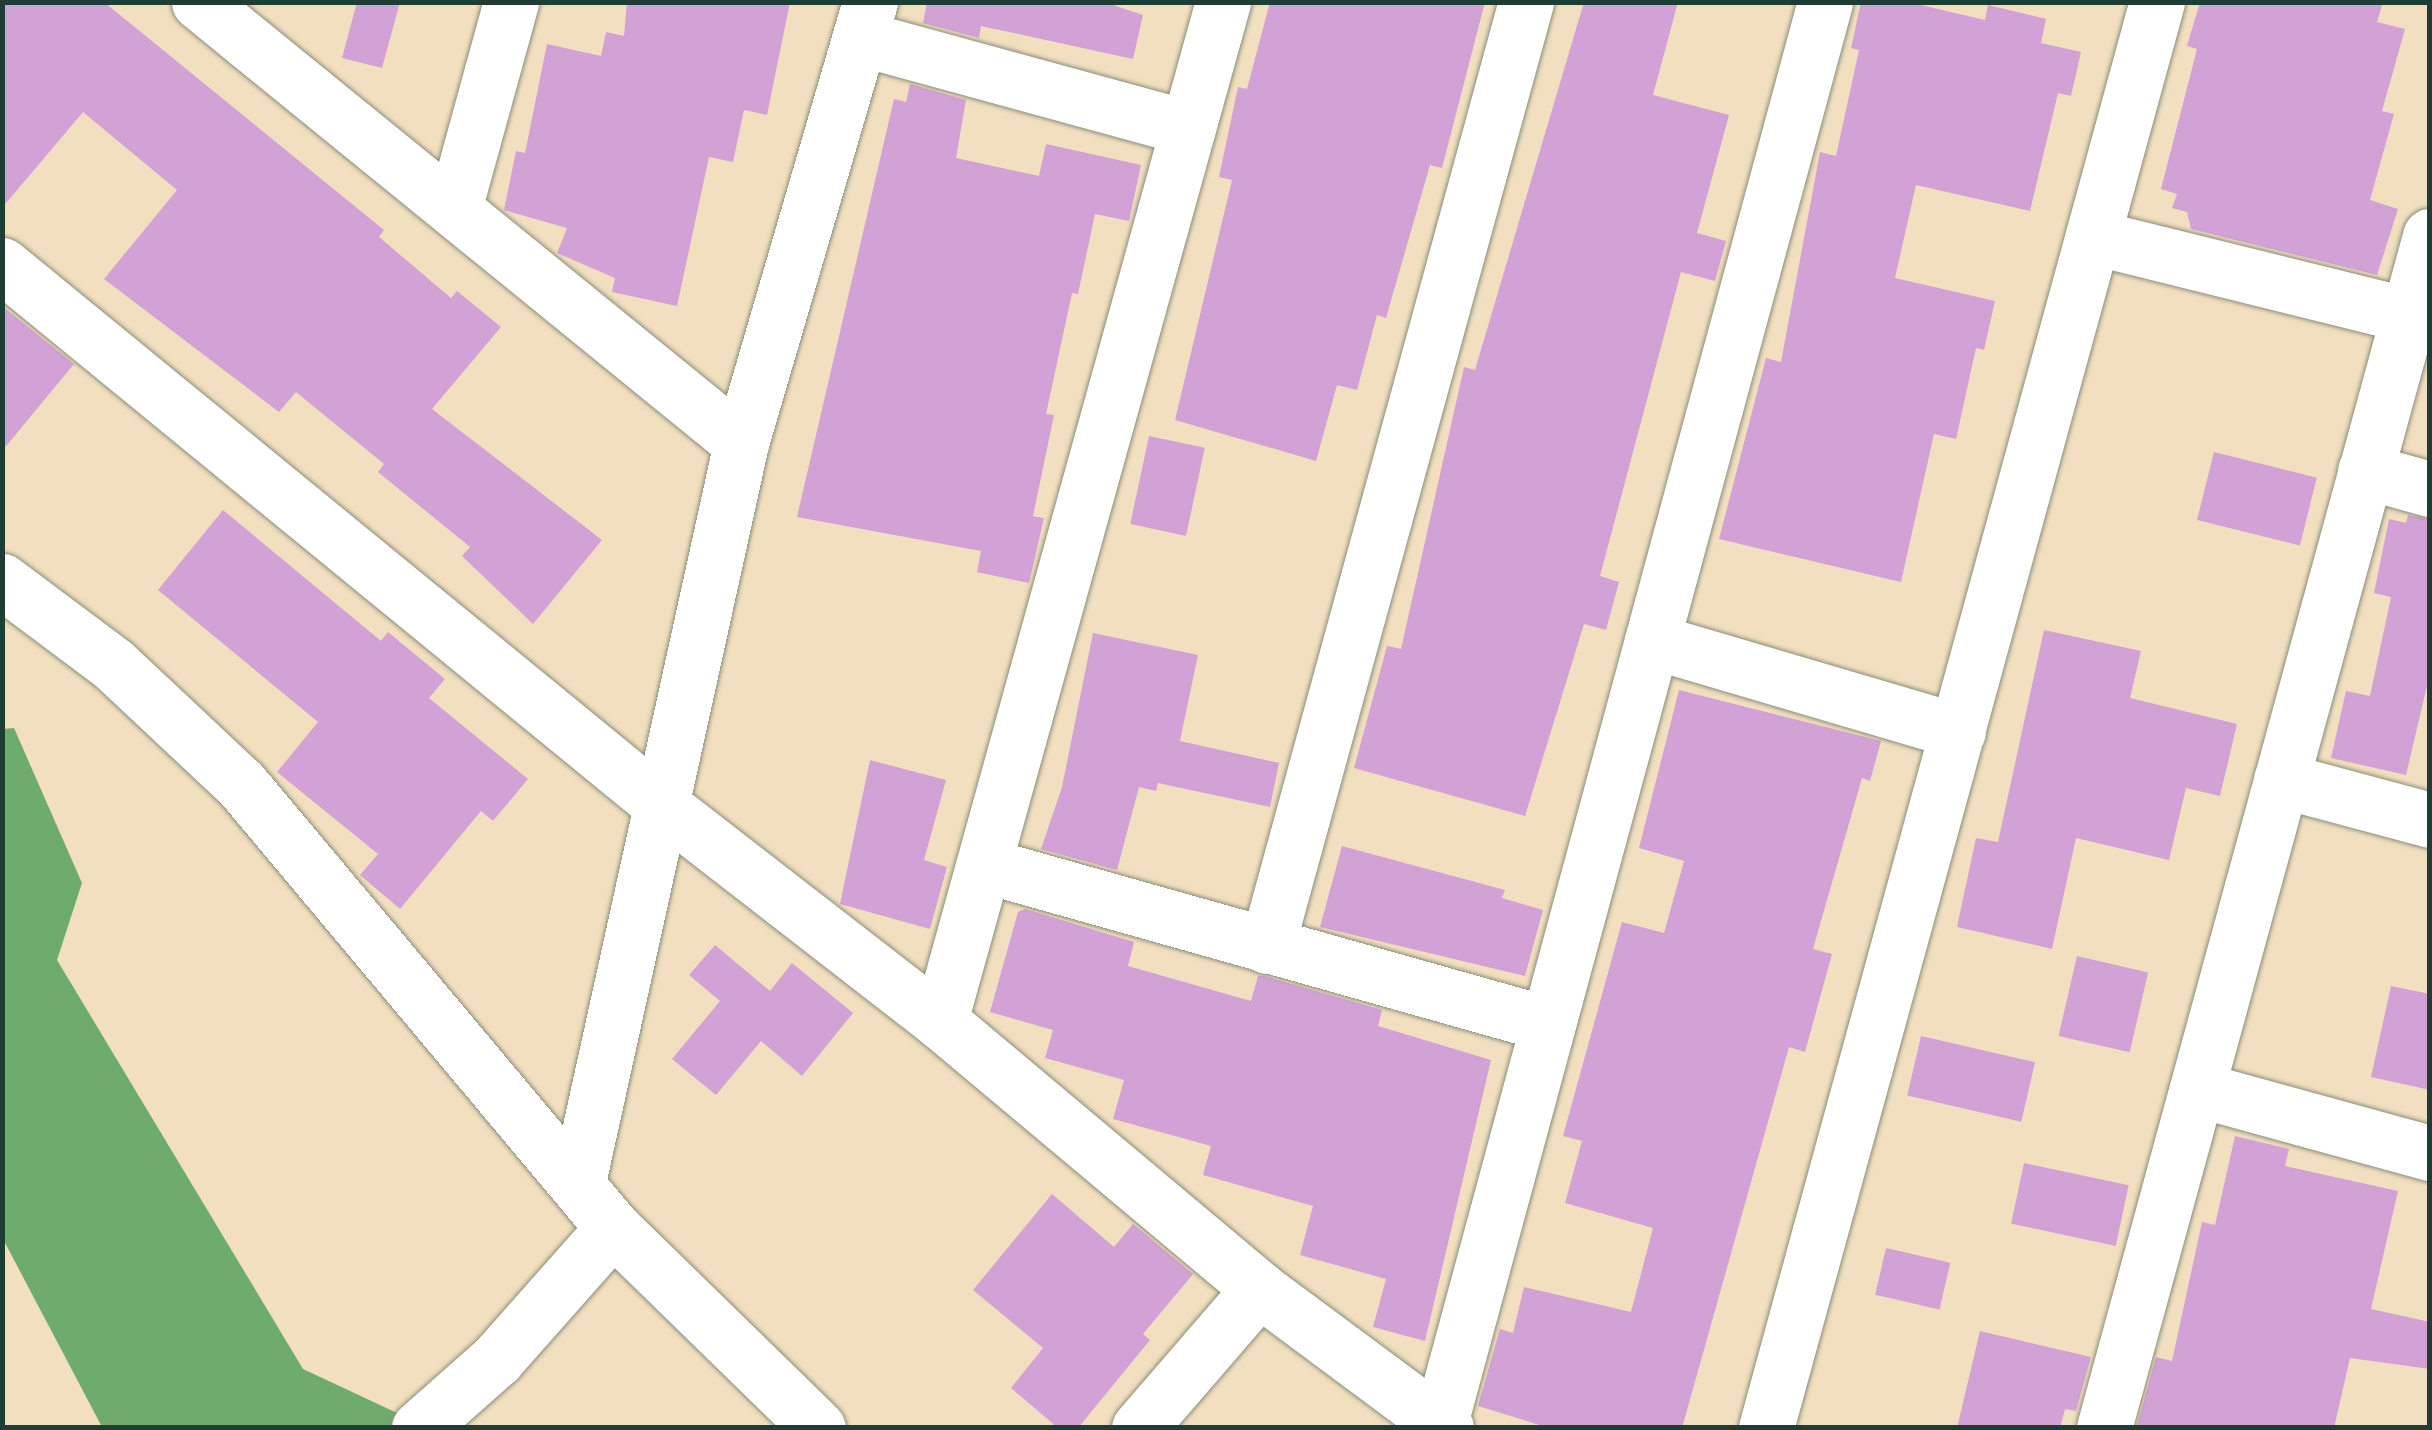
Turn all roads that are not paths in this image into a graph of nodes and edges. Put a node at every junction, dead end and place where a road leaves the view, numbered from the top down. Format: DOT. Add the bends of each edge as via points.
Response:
graph roads {
  1 [pos="199,2"];
  2 [pos="511,2"];
  3 [pos="1223,2"];
  4 [pos="1526,2"];
  5 [pos="1825,2"];
  6 [pos="2157,2"];
  7 [pos="865,20"];
  8 [pos="1188,128"];
  9 [pos="454,209"];
  10 [pos="2093,236"];
  11 [pos="2430,236"];
  12 [pos="2,265"];
  13 [pos="2408,315"];
  14 [pos="741,443"];
  15 [pos="2365,471"];
  16 [pos="2430,489"];
  17 [pos="2,580"];
  18 [pos="1652,641"];
  19 [pos="1958,731"];
  20 [pos="2281,780"];
  21 [pos="664,807"];
  22 [pos="2430,820"];
  23 [pos="984,865"];
  24 [pos="1268,946"];
  25 [pos="940,1021"];
  26 [pos="1548,1024"];
  27 [pos="2197,1089"];
  28 [pos="2430,1154"];
  29 [pos="578,1182"];
  30 [pos="613,1228"];
  31 [pos="1260,1289"];
  32 [pos="1443,1425"];
  33 [pos="419,1428"];
  34 [pos="818,1428"];
  35 [pos="1139,1428"];
  36 [pos="1766,1428"];
  37 [pos="2104,1428"];
  1 -- 9 [label="street"];
  2 -- 9 [label="street"];
  3 -- 8 [label="street"];
  4 -- 24 [label="street"];
  5 -- 18 [label="street"];
  6 -- 10 [label="street"];
  7 -- 8 [label="street"];
  7 -- 14 [label="street"];
  8 -- 23 [label="street"];
  9 -- 14 [label="street"];
  10 -- 13 [label="street"];
  10 -- 19 [label="street"];
  11 -- 13 [label="street"];
  12 -- 21 [label="street"];
  13 -- 15 [label="street"];
  14 -- 21 [label="street"];
  15 -- 16 [label="street"];
  15 -- 20 [label="street"];
  17 -- 29 [label="street" via="113,664 241,784"];
  18 -- 19 [label="street"];
  18 -- 26 [label="street"];
  19 -- 36 [label="street"];
  20 -- 22 [label="street"];
  20 -- 27 [label="street"];
  21 -- 25 [label="street"];
  21 -- 29 [label="street"];
  23 -- 24 [label="street"];
  23 -- 25 [label="street"];
  24 -- 26 [label="street"];
  25 -- 31 [label="street"];
  26 -- 32 [label="street"];
  27 -- 28 [label="street"];
  27 -- 37 [label="street"];
  29 -- 30 [label="street"];
  30 -- 33 [label="street" via="497,1359"];
  30 -- 34 [label="street"];
  31 -- 32 [label="street"];
  31 -- 35 [label="street"];
}
